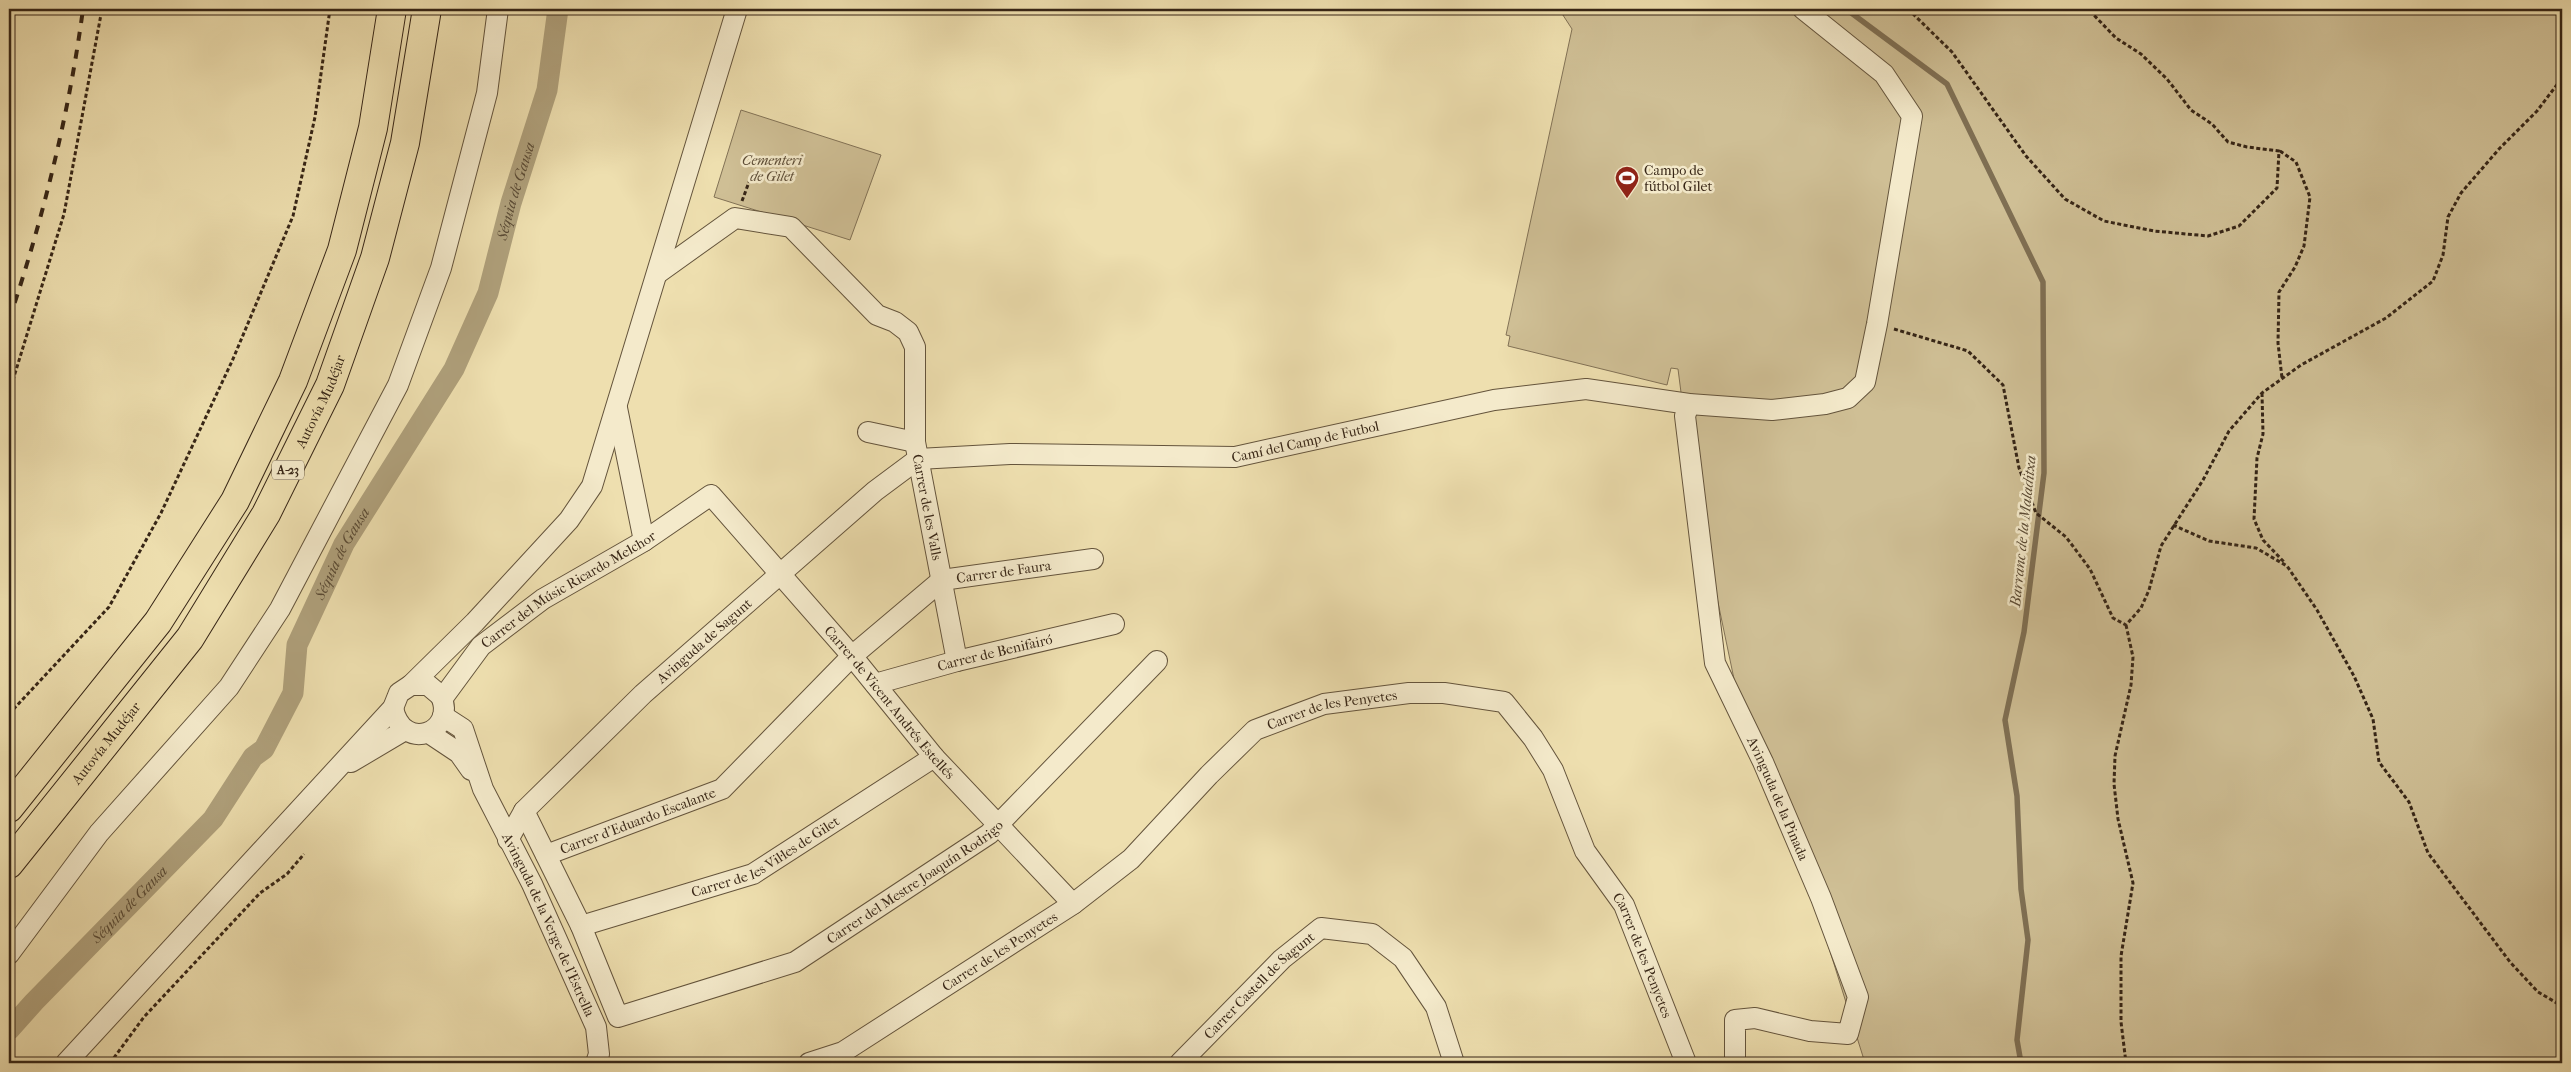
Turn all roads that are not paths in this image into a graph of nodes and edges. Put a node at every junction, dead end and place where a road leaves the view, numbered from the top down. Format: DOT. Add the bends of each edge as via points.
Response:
graph roads {
  1 [pos="392,9"];
  2 [pos="427,9"];
  3 [pos="498,9"];
  4 [pos="737,9"];
  5 [pos="1803,9"];
  6 [pos="658,273"];
  7 [pos="1689,404"];
  8 [pos="616,406"];
  9 [pos="868,432"];
  10 [pos="916,451"];
  11 [pos="711,495"];
  12 [pos="644,541"];
  13 [pos="1092,559"];
  14 [pos="780,573"];
  15 [pos="942,580"];
  16 [pos="475,622"];
  17 [pos="1114,624"];
  18 [pos="852,656"];
  19 [pos="957,661"];
  20 [pos="1157,661"];
  21 [pos="875,684"];
  22 [pos="411,685"];
  23 [pos="442,704"];
  24 [pos="393,708"];
  25 [pos="405,730"];
  26 [pos="428,733"];
  27 [pos="934,757"];
  28 [pos="330,776"];
  29 [pos="483,788"];
  30 [pos="9,808"];
  31 [pos="524,811"];
  32 [pos="997,825"];
  33 [pos="508,840"];
  34 [pos="546,855"];
  35 [pos="9,864"];
  36 [pos="1072,904"];
  37 [pos="581,926"];
  38 [pos="9,954"];
  39 [pos="618,1017"];
  40 [pos="66,1063"];
  41 [pos="596,1063"];
  42 [pos="809,1063"];
  43 [pos="1180,1063"];
  44 [pos="1454,1063"];
  45 [pos="1686,1063"];
  46 [pos="1735,1063"];
  1 -- 30 [label="highway, A-23" via="373,128 342,250 293,381 235,501 158,622"];
  2 -- 35 [label="highway, Autovía Mudéjar / A-23" via="405,143 383,229 330,385 266,514 190,638"];
  3 -- 38 [label="street" via="487,93 444,259 398,385 280,609 229,687 98,833"];
  4 -- 6 [label="street"];
  5 -- 7 [label="street, Camí del Camp de Futbol" via="1884,74 1912,116 1865,382 1848,398 1825,404 1772,410"];
  6 -- 8 [label="street"];
  6 -- 10 [label="street, Carrer de les Valls" via="735,218 791,227 877,315 895,322 908,332 915,347"];
  7 -- 10 [label="street, Camí del Camp de Futbol" via="1586,389 1494,400 1235,457"];
  7 -- 46 [label="street, Avinguda de la Pinada" via="1685,416 1715,664 1790,824 1858,997 1848,1034 1810,1032 1755,1018 1734,1020"];
  8 -- 12 [label="street"];
  8 -- 16 [label="street" via="592,486 574,513"];
  9 -- 10 [label="street, Camí del Camp de Futbol"];
  10 -- 14 [label="street, Avinguda de Sagunt"];
  10 -- 15 [label="street, Carrer de les Valls"];
  11 -- 12 [label="street, Carrer del Músic Ricardo Melchor"];
  11 -- 14 [label="street, Carrer de Vicent Andrés Estellés"];
  12 -- 23 [label="street, Carrer del Músic Ricardo Melchor" via="543,599 481,646"];
  13 -- 15 [label="street, Carrer de Faura"];
  14 -- 18 [label="street, Carrer de Vicent Andrés Estellés"];
  14 -- 31 [label="street, Avinguda de Sagunt" via="643,694"];
  15 -- 18 [label="street, Carrer de Faura"];
  15 -- 19 [label="street, Carrer de les Valls"];
  16 -- 22 [label="street"];
  16 -- 23 [label="street" via="453,662"];
  17 -- 19 [label="street, Carrer de Benifairó"];
  18 -- 21 [label="street, Carrer de Vicent Andrés Estellés"];
  18 -- 34 [label="street, Carrer d'Eduardo Escalante" via="722,789"];
  19 -- 21 [label="street, Carrer de Benifairó"];
  20 -- 32 [label="street, Carrer del Mestre Joaquín Rodrigo"];
  21 -- 27 [label="street, Carrer de Vicent Andrés Estellés"];
  22 -- 23 [label="street" via="428,685"];
  22 -- 24 [label="street" via="399,693"];
  23 -- 26 [label="street" via="438,726"];
  23 -- 29 [label="street, Avinguda de la Verge de l'Estrella" via="463,729"];
  24 -- 25 [label="street" via="396,721"];
  24 -- 28 [label="street"];
  25 -- 26 [label="street" via="416,735"];
  25 -- 28 [label="street"];
  26 -- 29 [label="street, Avinguda de la Verge de l'Estrella" via="460,753"];
  27 -- 32 [label="street, Carrer de Vicent Andrés Estellés"];
  27 -- 37 [label="street, Carrer de les Vil·les de Gilet" via="753,874"];
  28 -- 40 [label="street"];
  29 -- 33 [label="street, Avinguda de la Verge de l'Estrella"];
  31 -- 33 [label="street, Avinguda de Sagunt"];
  31 -- 34 [label="street, Avinguda de la Verge de l'Estrella"];
  32 -- 36 [label="street, Carrer de Vicent Andrés Estellés"];
  32 -- 39 [label="street, Carrer del Mestre Joaquín Rodrigo" via="989,834 795,962"];
  33 -- 41 [label="street, Avinguda de la Verge de l'Estrella" via="532,884 596,1027 599,1054"];
  34 -- 37 [label="street, Avinguda de la Verge de l'Estrella"];
  36 -- 42 [label="street, Carrer de les Penyetes" via="842,1052"];
  36 -- 45 [label="street, Carrer de les Penyetes" via="1131,859 1255,730 1324,704 1409,693 1444,693 1504,702 1553,770 1585,851 1624,905"];
  37 -- 39 [label="street, Avinguda de la Verge de l'Estrella"];
  43 -- 44 [label="street, Carrer Castell de Sagunt" via="1282,959 1321,928 1372,934 1402,958 1436,1007"];
}
